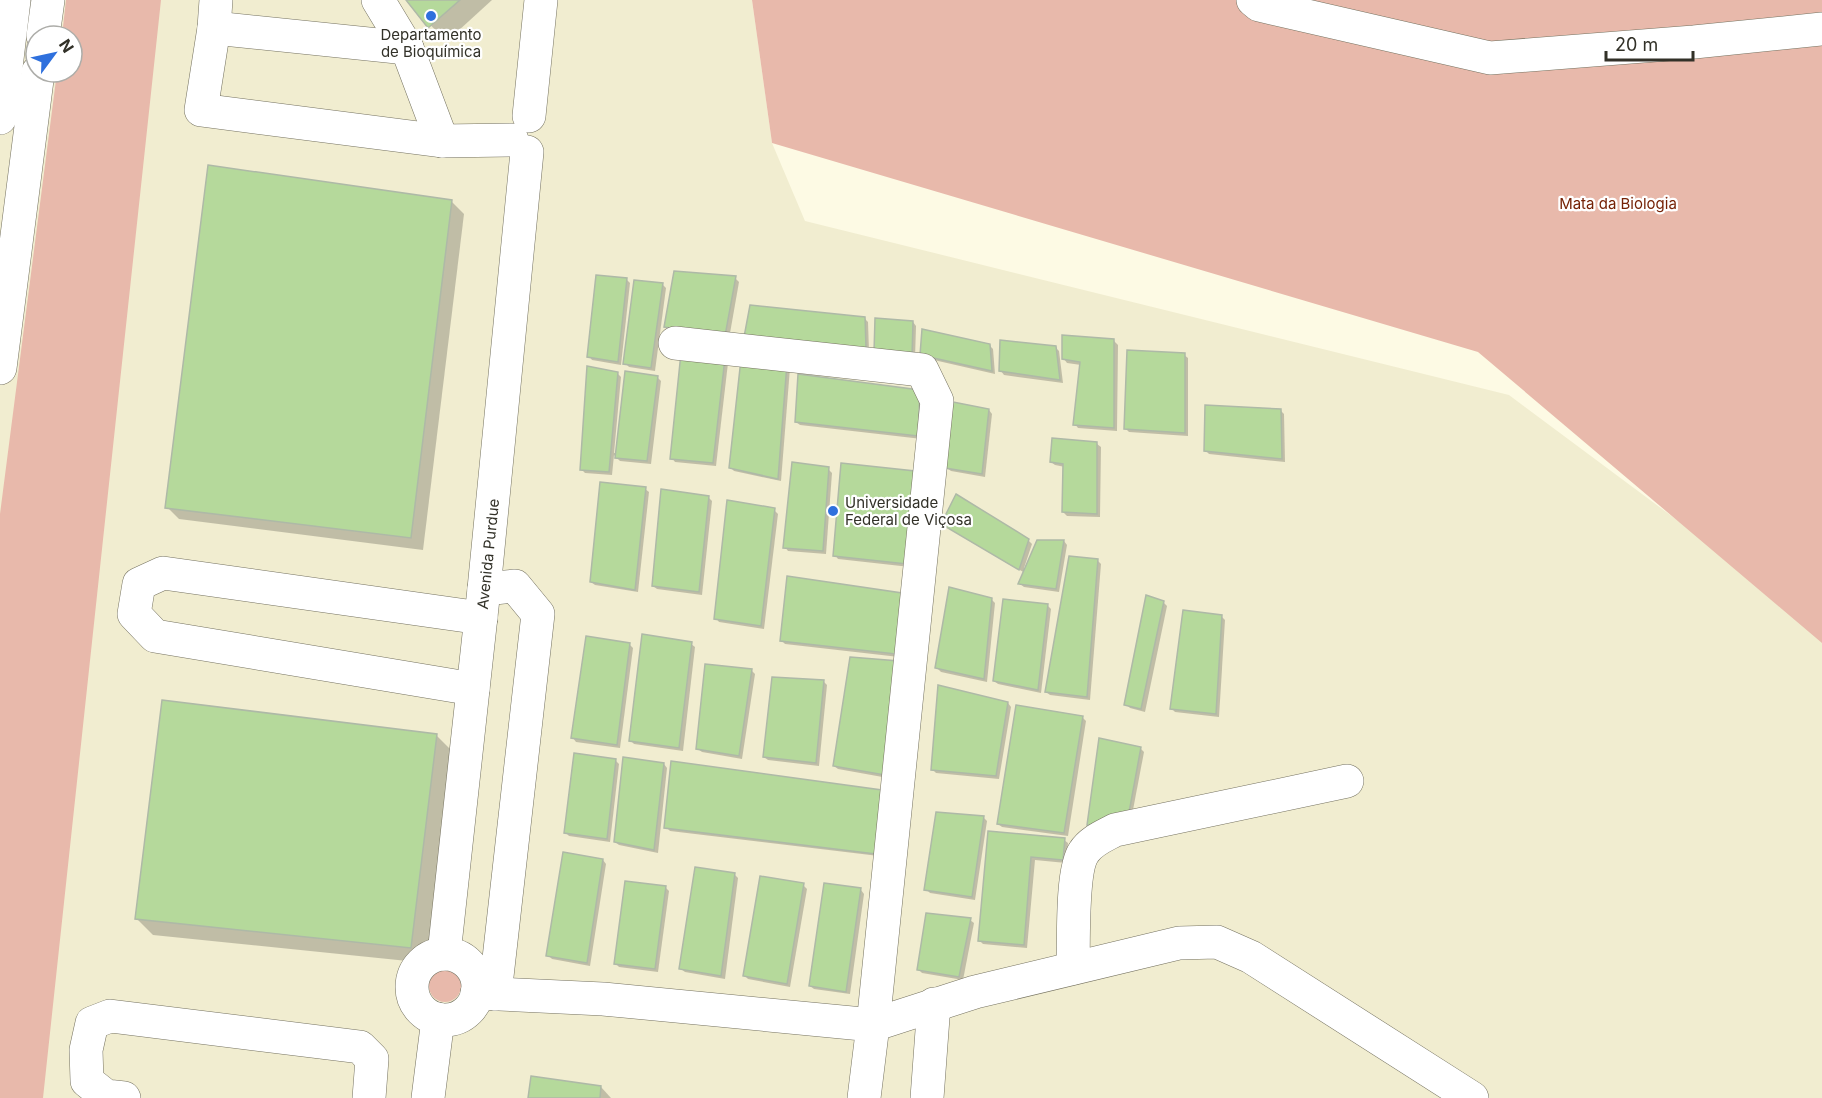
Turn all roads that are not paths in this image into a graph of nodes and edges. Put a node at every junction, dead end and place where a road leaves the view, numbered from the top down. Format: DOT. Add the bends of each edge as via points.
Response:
graph roads {
  1 [pos="14,0"];
  2 [pos="48,0"];
  3 [pos="378,0"];
  4 [pos="541,0"];
  5 [pos="1253,0"];
  6 [pos="215,14"];
  7 [pos="45,24"];
  8 [pos="1822,29"];
  9 [pos="407,48"];
  10 [pos="36,84"];
  11 [pos="0,118"];
  12 [pos="523,136"];
  13 [pos="442,141"];
  14 [pos="675,343"];
  15 [pos="0,368"];
  16 [pos="483,604"];
  17 [pos="473,689"];
  18 [pos="1347,781"];
  19 [pos="444,954"];
  20 [pos="1073,968"];
  21 [pos="486,993"];
  22 [pos="934,1004"];
  23 [pos="438,1019"];
  24 [pos="873,1025"];
  25 [pos="124,1098"];
  26 [pos="369,1098"];
  27 [pos="428,1098"];
  28 [pos="864,1098"];
  29 [pos="927,1098"];
  30 [pos="1472,1098"];
  1 -- 11 [label="street"];
  2 -- 7 [label="street"];
  3 -- 9 [label="street"];
  4 -- 12 [label="street, Avenida Purdue"];
  5 -- 8 [label="street" via="1259,5 1490,58"];
  6 -- 9 [label="street"];
  6 -- 13 [label="street" via="201,110"];
  9 -- 13 [label="street"];
  10 -- 15 [label="street"];
  12 -- 13 [label="street"];
  12 -- 16 [label="street, Avenida Purdue"];
  14 -- 24 [label="street" via="922,370 937,401"];
  16 -- 17 [label="street, Avenida Purdue"];
  16 -- 17 [label="street" via="163,573 139,584 134,614 155,636"];
  16 -- 21 [label="street" via="514,586 538,614"];
  17 -- 19 [label="street, Avenida Purdue"];
  18 -- 20 [label="street" via="1114,830 1096,840 1083,852 1077,871"];
  19 -- 21 [label="street" via="469,964"];
  19 -- 23 [label="street" via="422,963 412,981 415,1002 422,1011"];
  20 -- 22 [label="street"];
  20 -- 30 [label="street" via="1179,943 1217,942 1251,957"];
  21 -- 23 [label="street" via="464,1015 454,1020"];
  21 -- 24 [label="street" via="603,999"];
  22 -- 24 [label="street"];
  22 -- 29 [label="street"];
  23 -- 27 [label="street"];
  24 -- 28 [label="street"];
  25 -- 26 [label="street" via="105,1096 87,1081 86,1050 92,1023 110,1016 360,1047 372,1059"];
}
